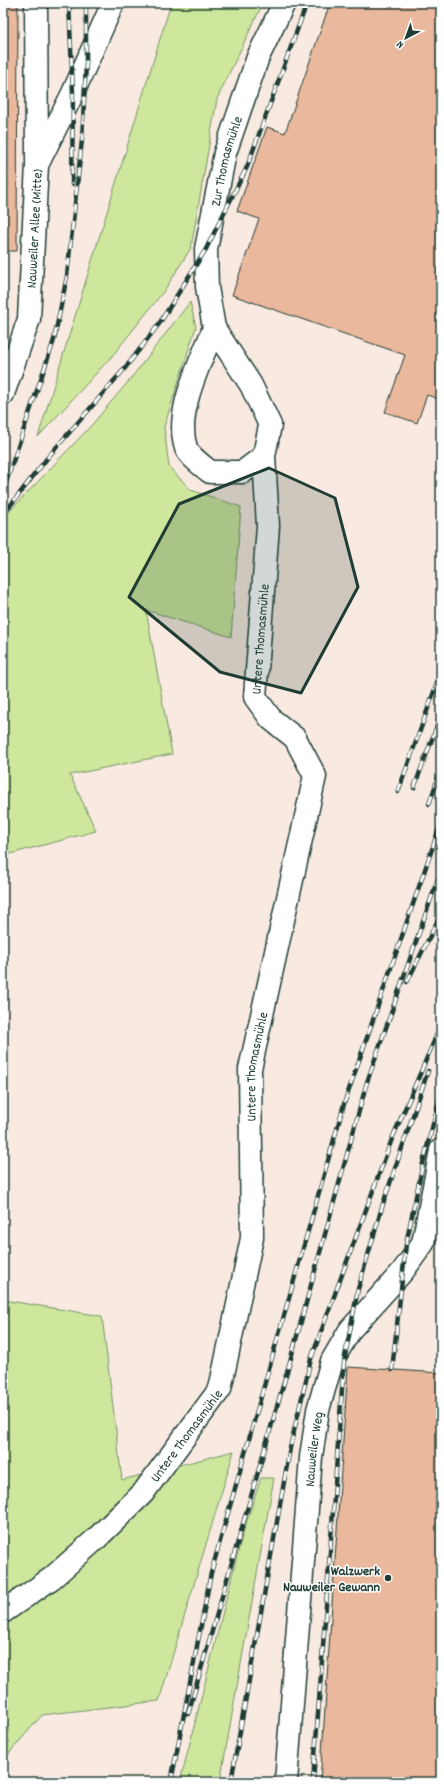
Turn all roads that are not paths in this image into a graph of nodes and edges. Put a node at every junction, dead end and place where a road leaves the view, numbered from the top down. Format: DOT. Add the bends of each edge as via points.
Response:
graph roads {
  1 [pos="36,3"];
  2 [pos="113,3"];
  3 [pos="284,3"];
  4 [pos="38,165"];
  5 [pos="214,328"];
  6 [pos="3,394"];
  7 [pos="264,456"];
  8 [pos="441,1150"];
  9 [pos="432,1238"];
  10 [pos="3,1612"];
  11 [pos="286,1782"];
  1 -- 4 [label="lane"];
  2 -- 4 [label="lane, Nauweiler Allee (Mitte)"];
  3 -- 5 [label="lane, Zur Thomasmühle" via="258,57 225,153 206,248 207,287"];
  4 -- 6 [label="lane, Nauweiler Allee (Mitte)" via="29,319"];
  5 -- 7 [label="lane, Untere Thomasmühle" via="251,385 270,425"];
  5 -- 7 [label="lane" via="189,393 183,424 187,449 210,472 243,472"];
  7 -- 10 [label="lane, Untere Thomasmühle" via="268,526 255,697 271,719 295,738 315,776 250,1069 252,1238 220,1389 143,1493 52,1578"];
  8 -- 9 [label="lane, Nauweiler Weg"];
  9 -- 11 [label="lane, Nauweiler Weg" via="350,1330 332,1361 318,1410 311,1457"];
}
